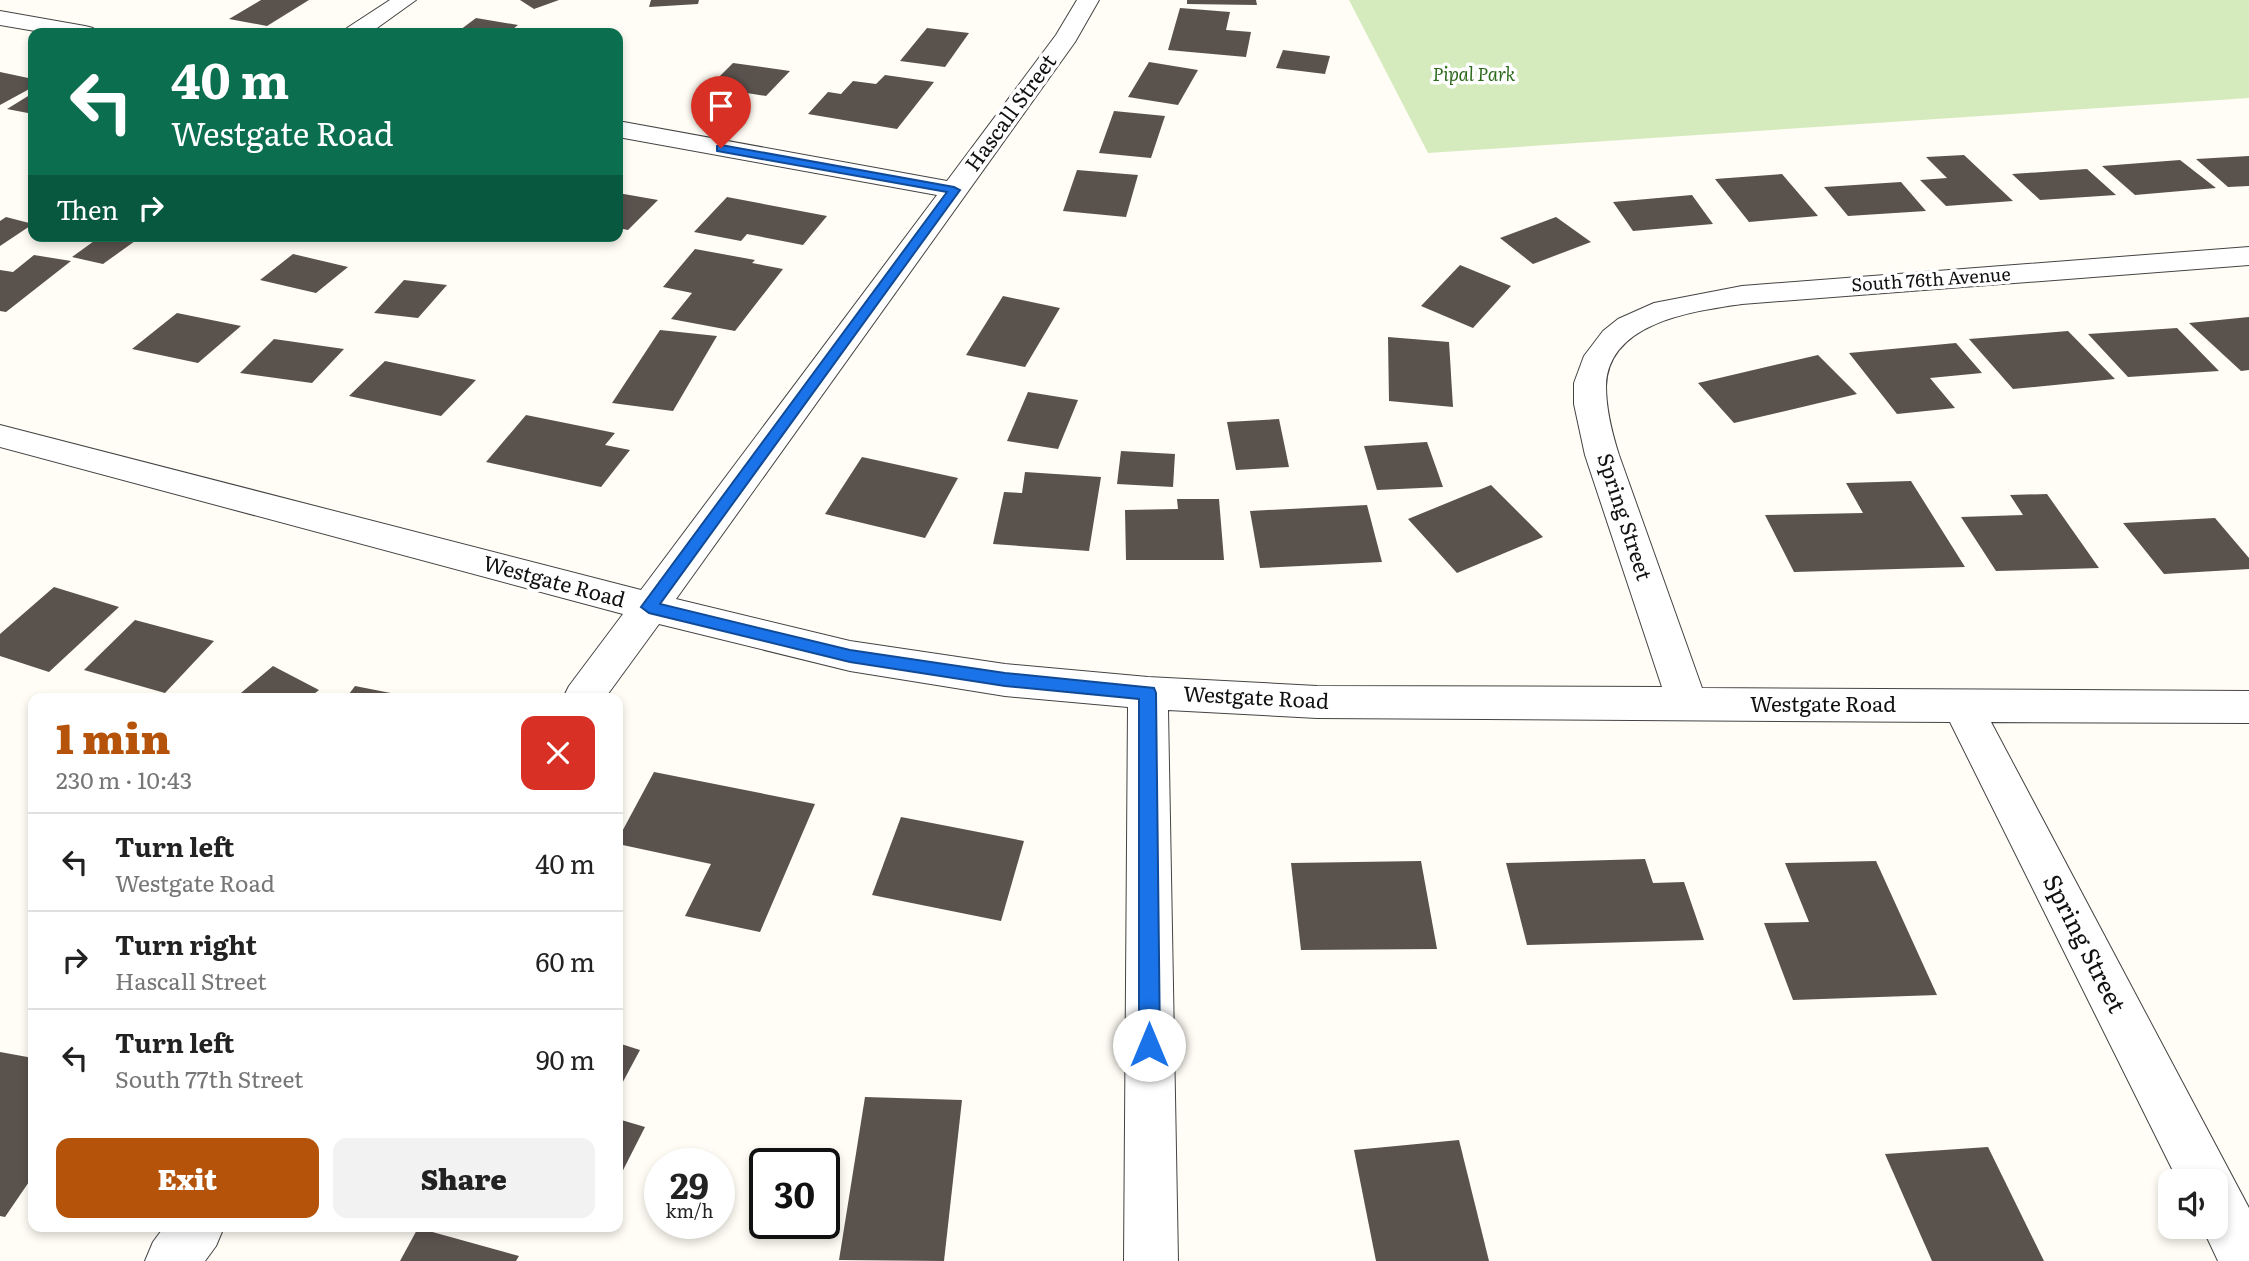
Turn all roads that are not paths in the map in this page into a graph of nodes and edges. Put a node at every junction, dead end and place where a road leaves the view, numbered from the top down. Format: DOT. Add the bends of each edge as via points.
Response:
graph roads {
  1 [pos="405,0"];
  2 [pos="1088,0"];
  3 [pos="0,18"];
  4 [pos="57,28"];
  5 [pos="363,28"];
  6 [pos="623,130"];
  7 [pos="954,190"];
  8 [pos="2249,256"];
  9 [pos="1620,334"];
  10 [pos="0,436"];
  11 [pos="649,607"];
  12 [pos="587,693"];
  13 [pos="1148,693"];
  14 [pos="1688,704"];
  15 [pos="1962,706"];
  16 [pos="2249,707"];
  17 [pos="2200,1169"];
  18 [pos="2228,1223"];
  19 [pos="193,1232"];
  20 [pos="172,1261"];
  21 [pos="1150,1261"];
  22 [pos="2247,1261"];
  1 -- 5 [label="street"];
  2 -- 7 [label="street, Hascall Street" via="1067,37"];
  3 -- 4 [label="street"];
  6 -- 7 [label="street"];
  7 -- 11 [label="street, Hascall Street"];
  8 -- 9 [label="street, South 76th Avenue" via="1742,295 1658,312"];
  9 -- 14 [label="street, Spring Street" via="1603,352 1590,383 1591,411"];
  10 -- 11 [label="street, Westgate Road"];
  11 -- 12 [label="street, Hascall Street"];
  11 -- 13 [label="street, Westgate Road" via="850,656 1005,680"];
  13 -- 14 [label="street, Westgate Road" via="1317,702"];
  13 -- 21 [label="street"];
  14 -- 15 [label="street, Westgate Road"];
  15 -- 16 [label="street, Westgate Road"];
  15 -- 17 [label="street, Spring Street"];
  18 -- 22 [label="street"];
  19 -- 20 [label="street"];
}
